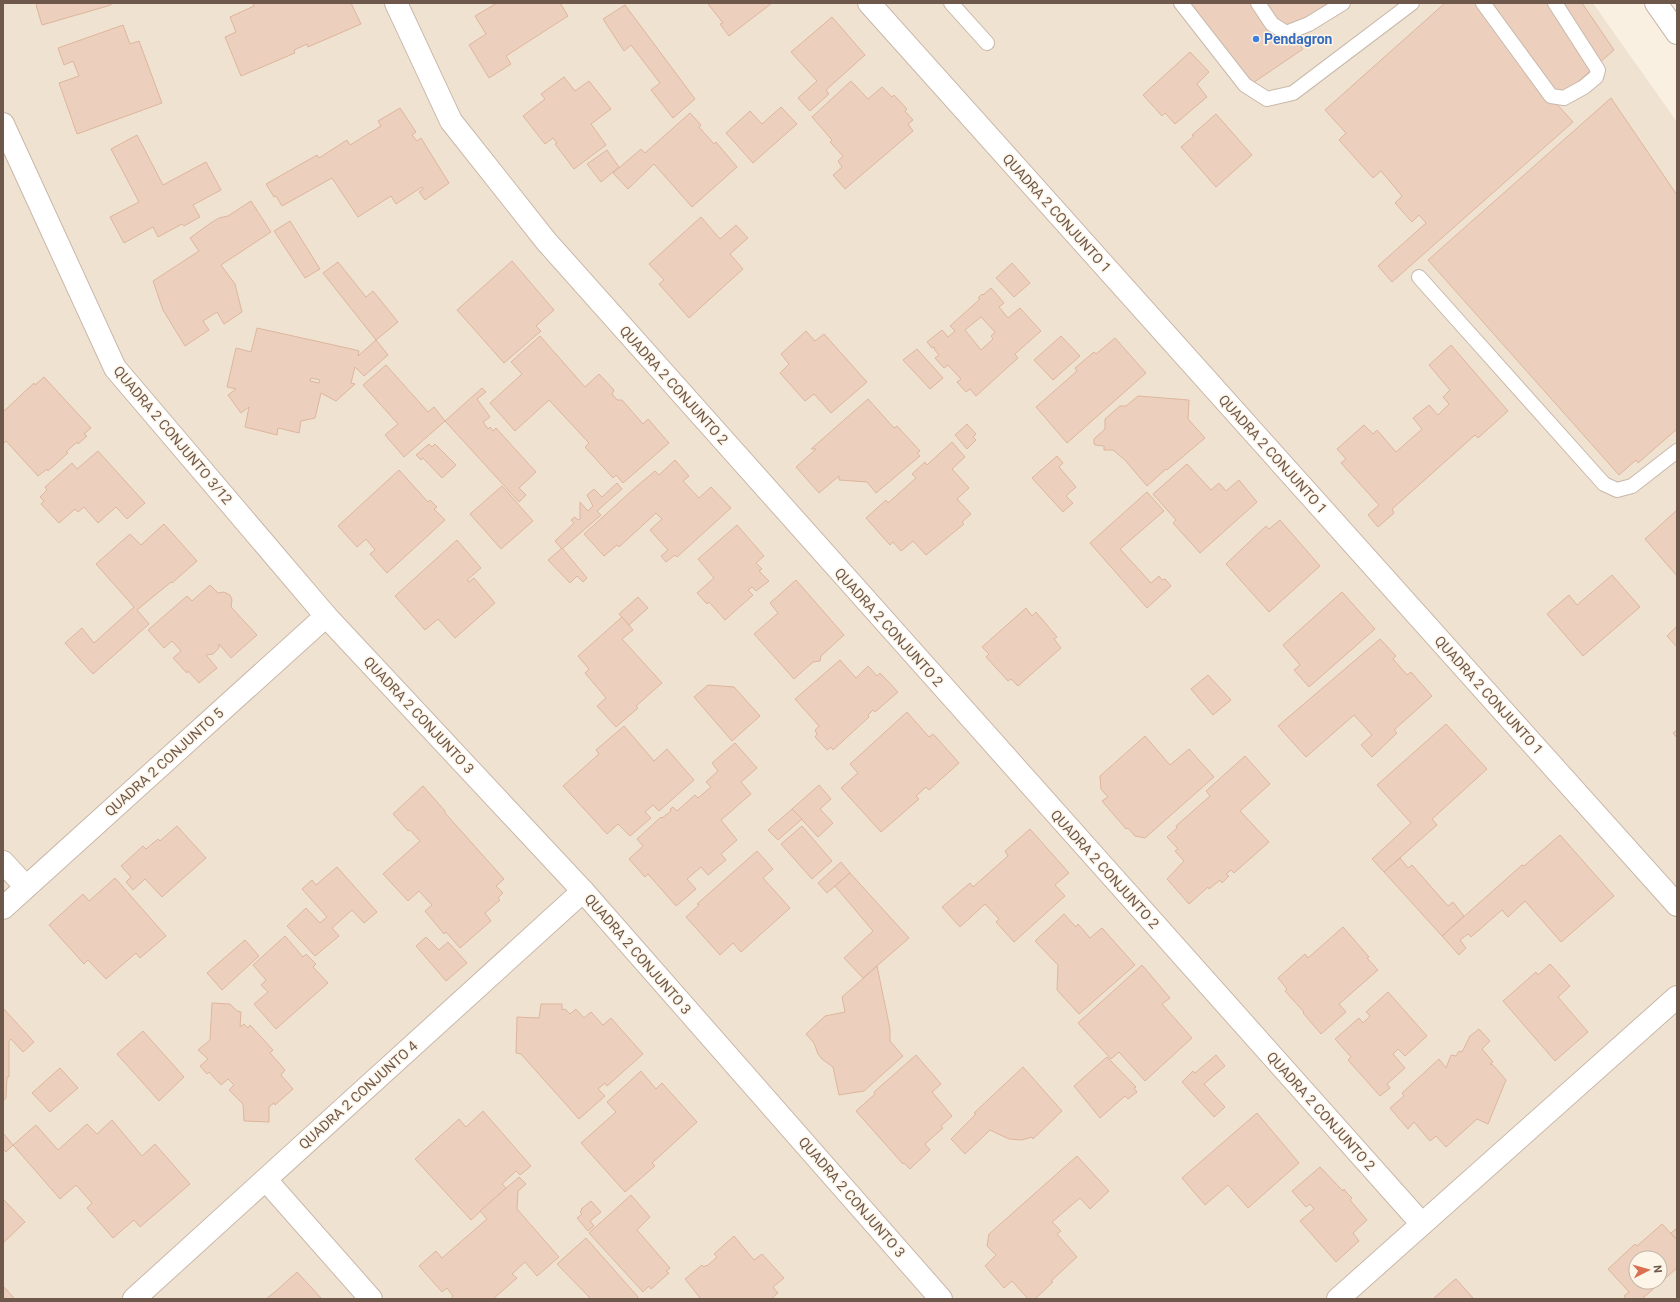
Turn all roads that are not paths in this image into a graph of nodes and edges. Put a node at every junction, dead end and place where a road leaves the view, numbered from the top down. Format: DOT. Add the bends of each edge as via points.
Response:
graph roads {
  1 [pos="396,3"];
  2 [pos="869,3"];
  3 [pos="951,3"];
  4 [pos="1181,3"];
  5 [pos="1258,3"];
  6 [pos="1343,3"];
  7 [pos="1412,3"];
  8 [pos="1483,3"];
  9 [pos="1555,3"];
  10 [pos="1656,3"];
  11 [pos="1677,33"];
  12 [pos="987,43"];
  13 [pos="3,124"];
  14 [pos="1419,277"];
  15 [pos="1677,452"];
  16 [pos="326,616"];
  17 [pos="3,862"];
  18 [pos="26,887"];
  19 [pos="583,891"];
  20 [pos="1677,905"];
  21 [pos="3,908"];
  22 [pos="1677,997"];
  23 [pos="266,1180"];
  24 [pos="1422,1224"];
  25 [pos="134,1299"];
  26 [pos="372,1299"];
  27 [pos="941,1299"];
  28 [pos="1338,1299"];
  1 -- 24 [label="street, QUADRA 2 CONJUNTO 2" via="451,121 546,241"];
  2 -- 20 [label="street, QUADRA 2 CONJUNTO 1"];
  3 -- 12 [label="lane"];
  4 -- 7 [label="lane" via="1244,85 1267,100 1293,93"];
  5 -- 6 [label="lane" via="1272,24 1286,33 1309,24"];
  8 -- 9 [label="lane" via="1551,96 1564,98 1584,87 1596,77 1598,70"];
  10 -- 11 [label="street"];
  13 -- 16 [label="street, QUADRA 2 CONJUNTO 3/12" via="115,368"];
  14 -- 15 [label="lane" via="1604,484 1617,490 1632,486"];
  16 -- 18 [label="street, QUADRA 2 CONJUNTO 5"];
  16 -- 19 [label="street, QUADRA 2 CONJUNTO 3"];
  17 -- 18 [label="street"];
  18 -- 21 [label="street, QUADRA 2 CONJUNTO 5"];
  19 -- 23 [label="street, QUADRA 2 CONJUNTO 4"];
  19 -- 27 [label="street, QUADRA 2 CONJUNTO 3"];
  22 -- 24 [label="street"];
  23 -- 25 [label="street, QUADRA 2 CONJUNTO 4"];
  23 -- 26 [label="street"];
  24 -- 28 [label="street"];
}
